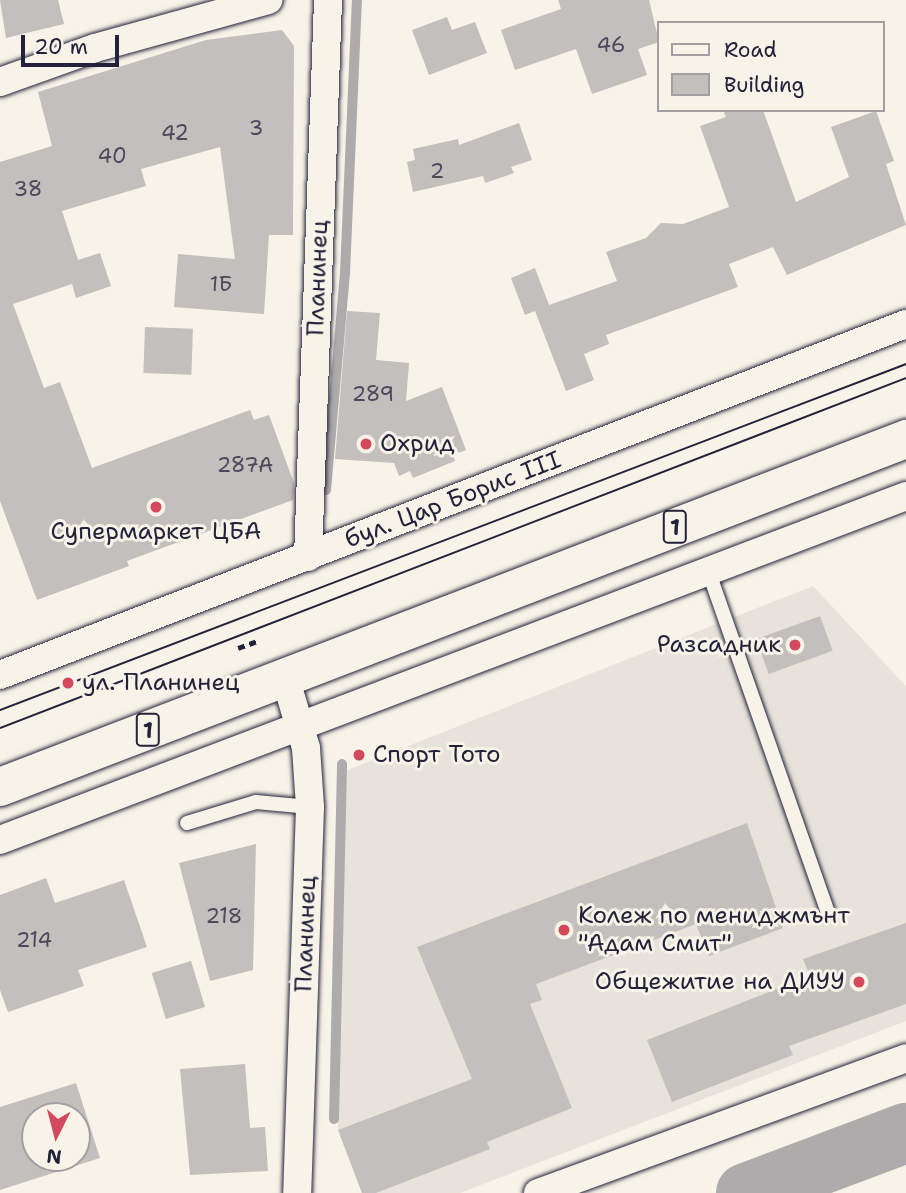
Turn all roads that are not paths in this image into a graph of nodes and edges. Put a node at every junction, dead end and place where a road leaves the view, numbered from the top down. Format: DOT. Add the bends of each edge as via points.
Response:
graph roads {
  1 [pos="268,0"];
  2 [pos="328,0"];
  3 [pos="0,82"];
  4 [pos="906,324"];
  5 [pos="906,439"];
  6 [pos="906,496"];
  7 [pos="308,557"];
  8 [pos="709,573"];
  9 [pos="0,675"];
  10 [pos="285,677"];
  11 [pos="302,725"];
  12 [pos="0,787"];
  13 [pos="310,807"];
  14 [pos="187,823"];
  15 [pos="0,840"];
  16 [pos="828,912"];
  17 [pos="906,1058"];
  18 [pos="297,1193"];
  19 [pos="538,1193"];
  1 -- 3 [label="street" via="95,48"];
  2 -- 7 [label="street, Планинец"];
  4 -- 7 [label="street, бул. Цар Борис III"];
  5 -- 10 [label="main road, 1"];
  6 -- 8 [label="street"];
  7 -- 9 [label="street, бул. Цар Борис III"];
  8 -- 11 [label="street"];
  8 -- 16 [label="lane"];
  10 -- 11 [label="street, Планинец"];
  10 -- 12 [label="main road, 1"];
  11 -- 13 [label="street, Планинец"];
  11 -- 15 [label="street"];
  13 -- 14 [label="lane" via="256,802"];
  13 -- 18 [label="street, Планинец"];
  17 -- 19 [label="street"];
}
